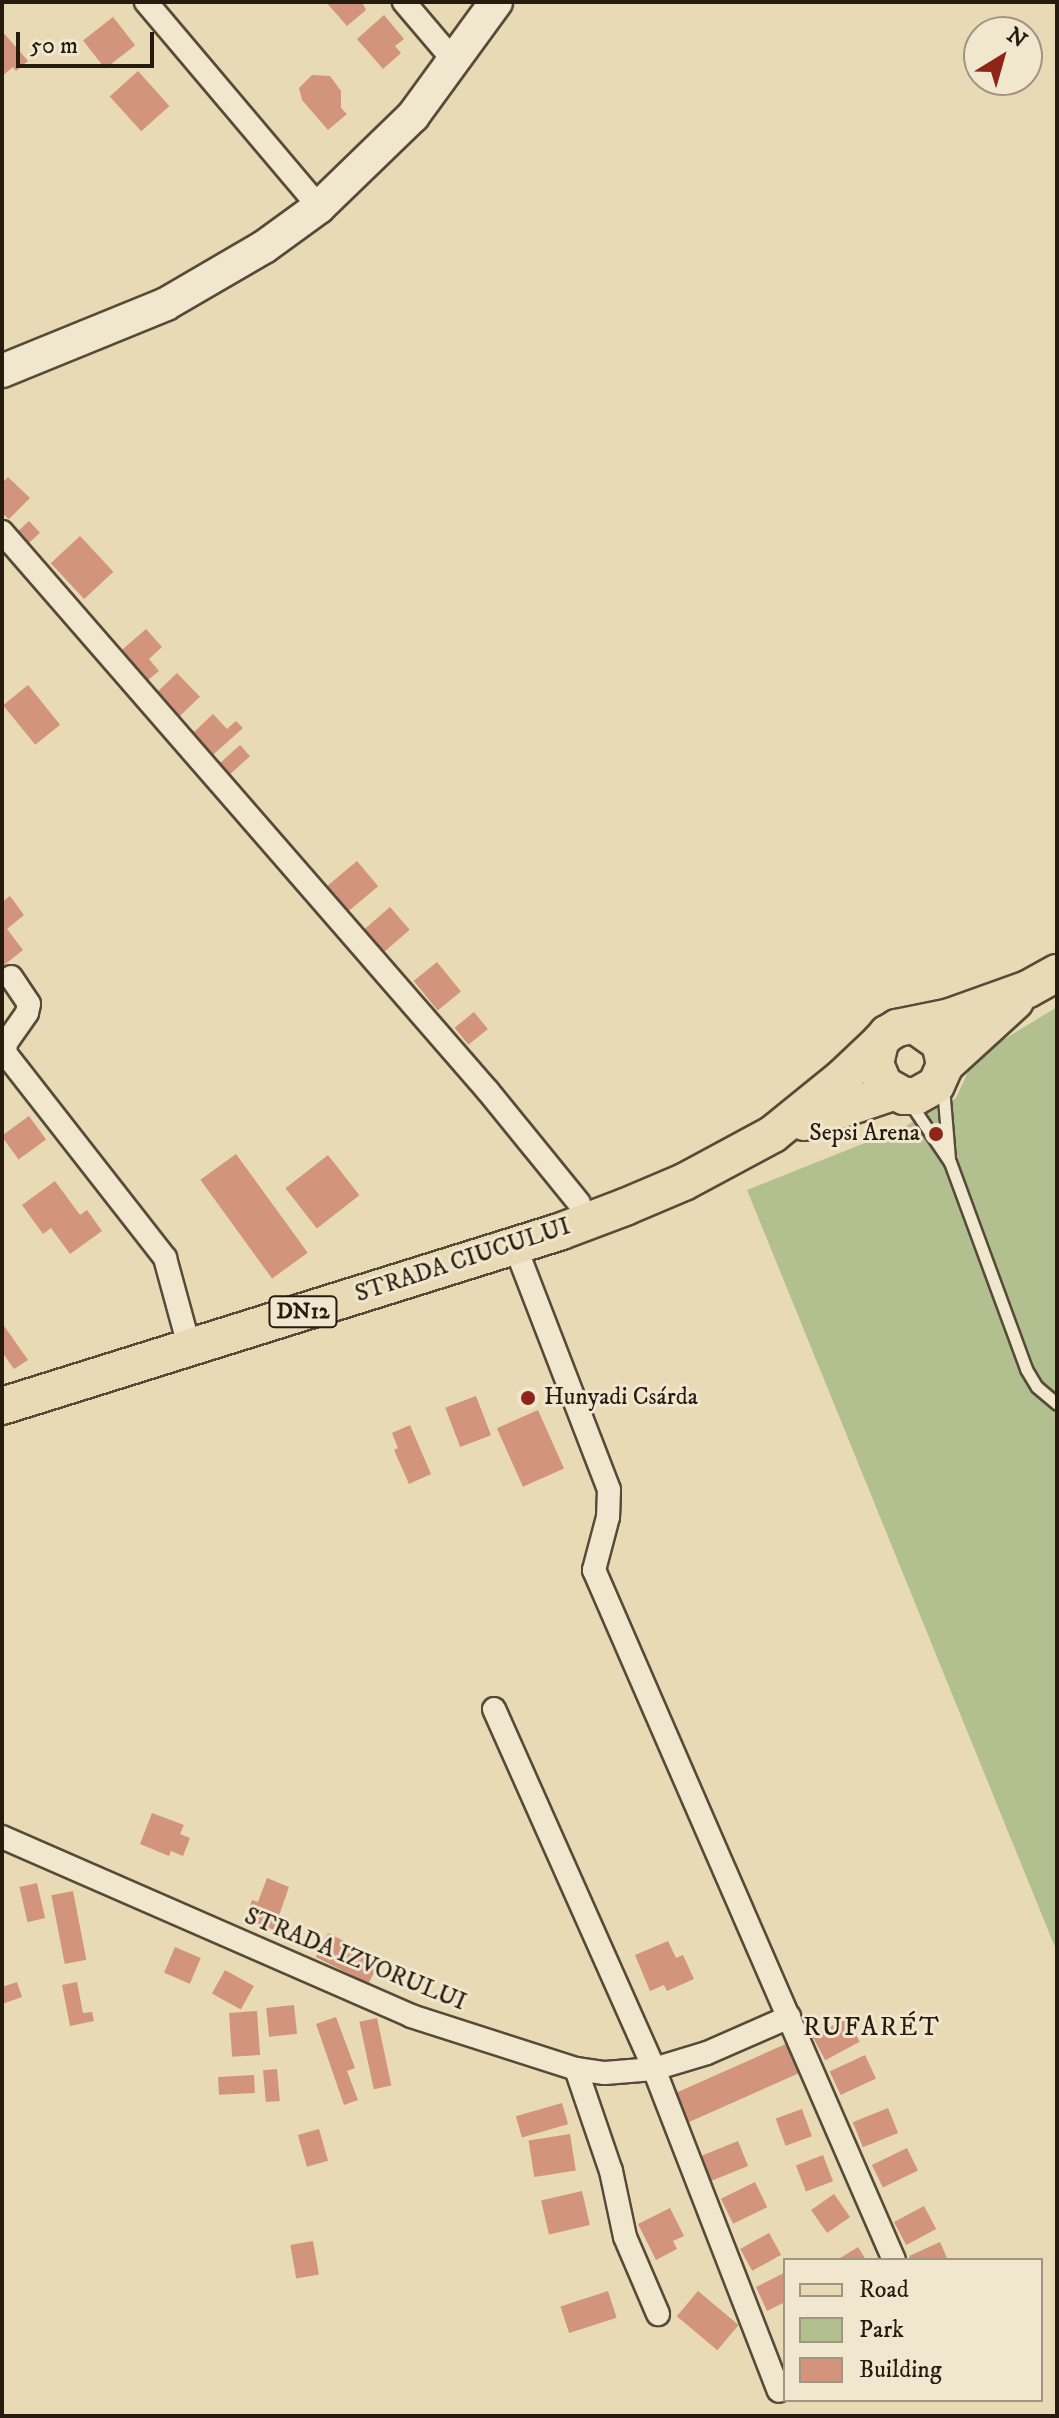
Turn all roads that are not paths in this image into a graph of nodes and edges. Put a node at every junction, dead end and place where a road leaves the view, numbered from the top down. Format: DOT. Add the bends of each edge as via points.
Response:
graph roads {
  1 [pos="146,2"];
  2 [pos="404,2"];
  3 [pos="496,2"];
  4 [pos="455,62"];
  5 [pos="319,207"];
  6 [pos="2,371"];
  7 [pos="2,532"];
  8 [pos="11,977"];
  9 [pos="1042,981"];
  10 [pos="916,1026"];
  11 [pos="880,1042"];
  12 [pos="944,1070"];
  13 [pos="899,1094"];
  14 [pos="773,1134"];
  15 [pos="950,1162"];
  16 [pos="591,1209"];
  17 [pos="515,1246"];
  18 [pos="189,1346"];
  19 [pos="1057,1404"];
  20 [pos="2,1406"];
  21 [pos="494,1709"];
  22 [pos="2,1837"];
  23 [pos="789,2017"];
  24 [pos="576,2069"];
  25 [pos="654,2069"];
  26 [pos="893,2258"];
  27 [pos="658,2314"];
  28 [pos="779,2391"];
  1 -- 5 [label="street"];
  2 -- 4 [label="street"];
  3 -- 4 [label="main road"];
  4 -- 5 [label="main road" via="382,149"];
  5 -- 6 [label="main road" via="264,247 166,304"];
  7 -- 16 [label="street"];
  8 -- 18 [label="street" via="29,1004 5,1053 165,1258"];
  9 -- 10 [label="main road"];
  9 -- 12 [label="main road"];
  10 -- 11 [label="main road" via="897,1028"];
  10 -- 12 [label="main road" via="940,1043"];
  11 -- 13 [label="main road" via="878,1075"];
  11 -- 14 [label="main road, DN12"];
  12 -- 13 [label="main road" via="926,1092"];
  12 -- 15 [label="lane"];
  13 -- 14 [label="main road, DN12"];
  13 -- 15 [label="lane"];
  14 -- 16 [label="main road, DN12" via="684,1182"];
  15 -- 19 [label="lane" via="1026,1369"];
  16 -- 17 [label="main road, STRADA CIUCULUI / DN12"];
  17 -- 18 [label="main road, STRADA CIUCULUI / DN12"];
  17 -- 23 [label="street" via="609,1490 594,1570"];
  18 -- 20 [label="main road, STRADA CIUCULUI / DN12"];
  21 -- 25 [label="street"];
  22 -- 24 [label="street, STRADA IZVORULUI" via="411,2016"];
  23 -- 25 [label="street, STRADA IZVORULUI" via="707,2053"];
  23 -- 26 [label="street"];
  24 -- 25 [label="street, STRADA IZVORULUI"];
  24 -- 27 [label="street" via="611,2171 625,2237"];
  25 -- 28 [label="street"];
}
